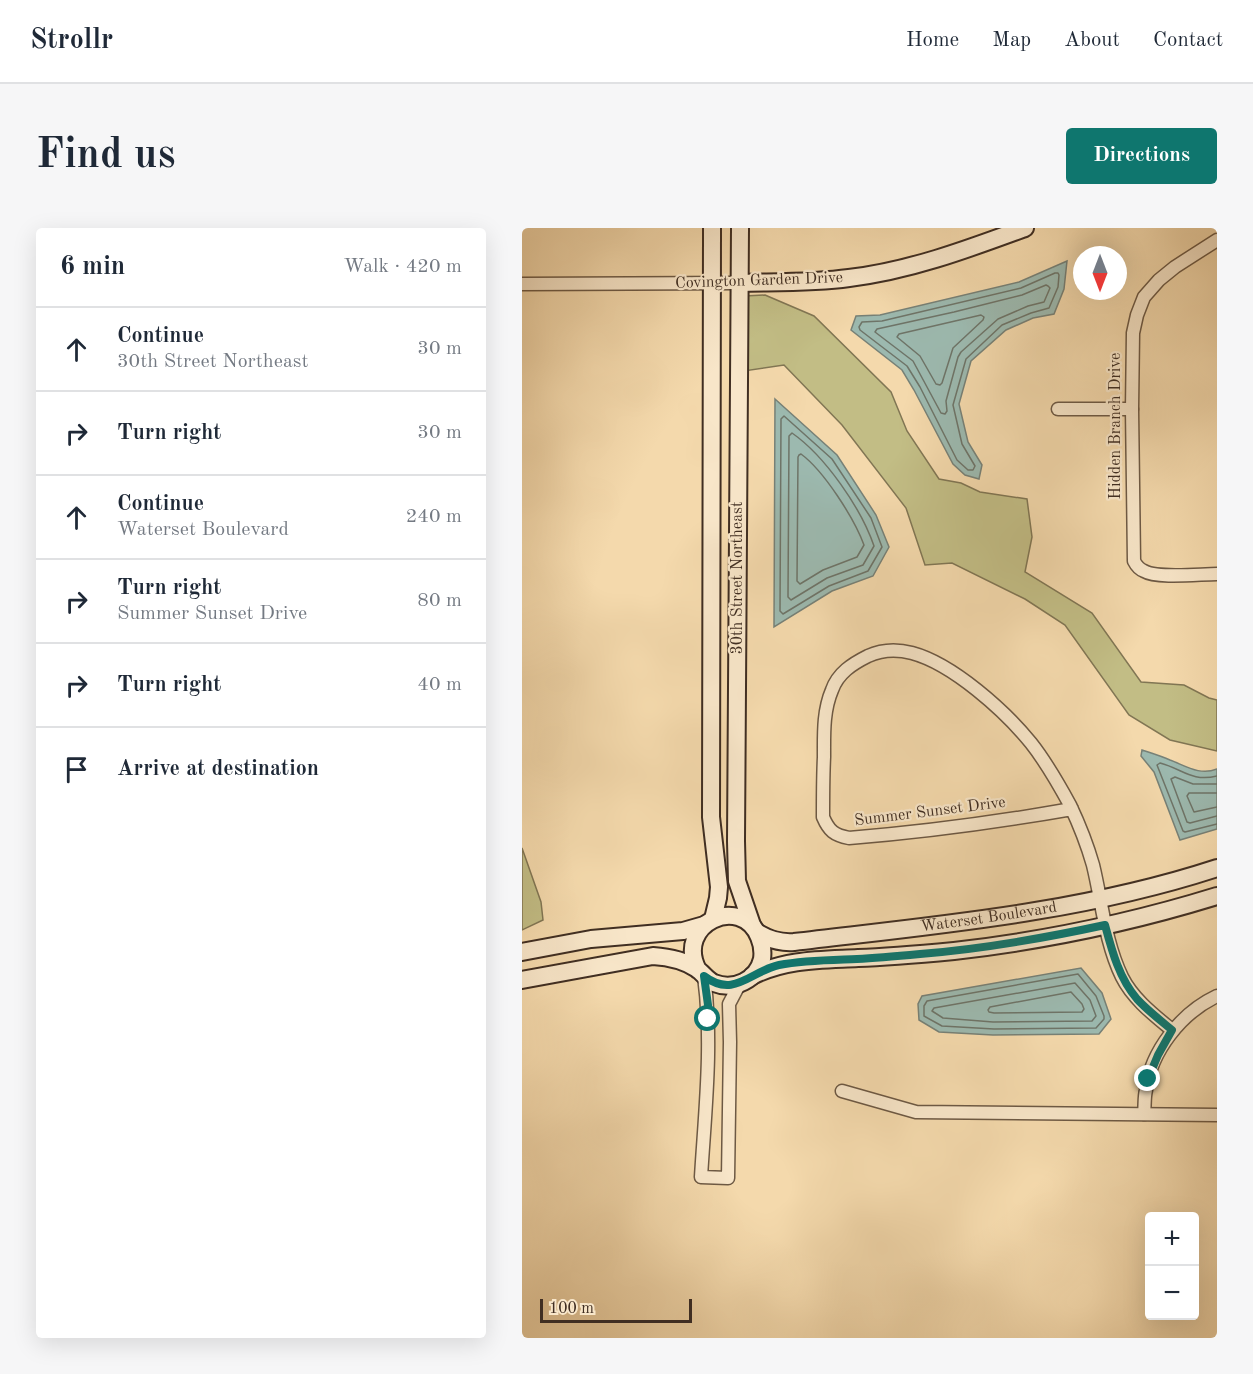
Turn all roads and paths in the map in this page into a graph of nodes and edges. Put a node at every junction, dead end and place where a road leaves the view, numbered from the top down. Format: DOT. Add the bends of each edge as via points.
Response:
graph roads {
  1 [pos="712,228"];
  2 [pos="740,228"];
  3 [pos="1025,228"];
  4 [pos="1217,240"];
  5 [pos="711,283"];
  6 [pos="522,284"];
  7 [pos="739,284"];
  8 [pos="1058,409"];
  9 [pos="1132,409"];
  10 [pos="1217,574"];
  11 [pos="1072,809"];
  12 [pos="1217,868"];
  13 [pos="1217,896"];
  14 [pos="1100,898"];
  15 [pos="708,922"];
  16 [pos="1105,925"];
  17 [pos="755,929"];
  18 [pos="522,952"];
  19 [pos="701,973"];
  20 [pos="522,980"];
  21 [pos="746,980"];
  22 [pos="1217,996"];
  23 [pos="1172,1030"];
  24 [pos="842,1091"];
  25 [pos="1144,1114"];
  26 [pos="1217,1115"];
  1 -- 5 [label="street, 30th Street Northeast"];
  2 -- 7 [label="street, 30th Street Northeast"];
  3 -- 7 [label="street, Covington Garden Drive" via="900,269 849,278"];
  4 -- 9 [label="street, Hidden Branch Drive" via="1174,267 1144,297 1133,333"];
  5 -- 6 [label="street, Covington Garden Drive"];
  5 -- 7 [label="street, Covington Garden Drive"];
  5 -- 15 [label="street, 30th Street Northeast" via="711,817 719,887"];
  7 -- 17 [label="street, 30th Street Northeast" via="736,841 737,881"];
  8 -- 9 [label="street"];
  9 -- 10 [label="street, Hidden Branch Drive" via="1134,561 1144,572 1154,575"];
  11 -- 11 [label="street, Summer Sunset Drive" via="940,830 837,836 827,827 823,816 824,730 832,687 853,664 885,651 913,653 936,663 995,705 1030,741"];
  11 -- 14 [label="street, Summer Sunset Drive" via="1093,864"];
  12 -- 14 [label="street, Waterset Boulevard"];
  13 -- 16 [label="street, Waterset Boulevard"];
  14 -- 16 [label="street, Summer Sunset Drive"];
  14 -- 17 [label="street, Waterset Boulevard" via="1005,917 794,942 767,939"];
  15 -- 17 [label="street" via="724,916 736,917"];
  15 -- 18 [label="street" via="682,931 591,939"];
  15 -- 19 [label="street" via="693,943 693,957"];
  16 -- 21 [label="street, Waterset Boulevard" via="958,951 778,965"];
  16 -- 23 [label="street, Summer Sunset Drive" via="1123,978 1137,998"];
  17 -- 21 [label="street" via="762,959"];
  19 -- 20 [label="street" via="674,959 653,956"];
  19 -- 21 [label="street" via="721,985"];
  19 -- 21 [label="street" via="708,1005 701,1177 728,1178 729,1004"];
  22 -- 23 [label="street"];
  23 -- 25 [label="street" via="1148,1079"];
  24 -- 25 [label="street" via="916,1112"];
  25 -- 26 [label="street"];
}
